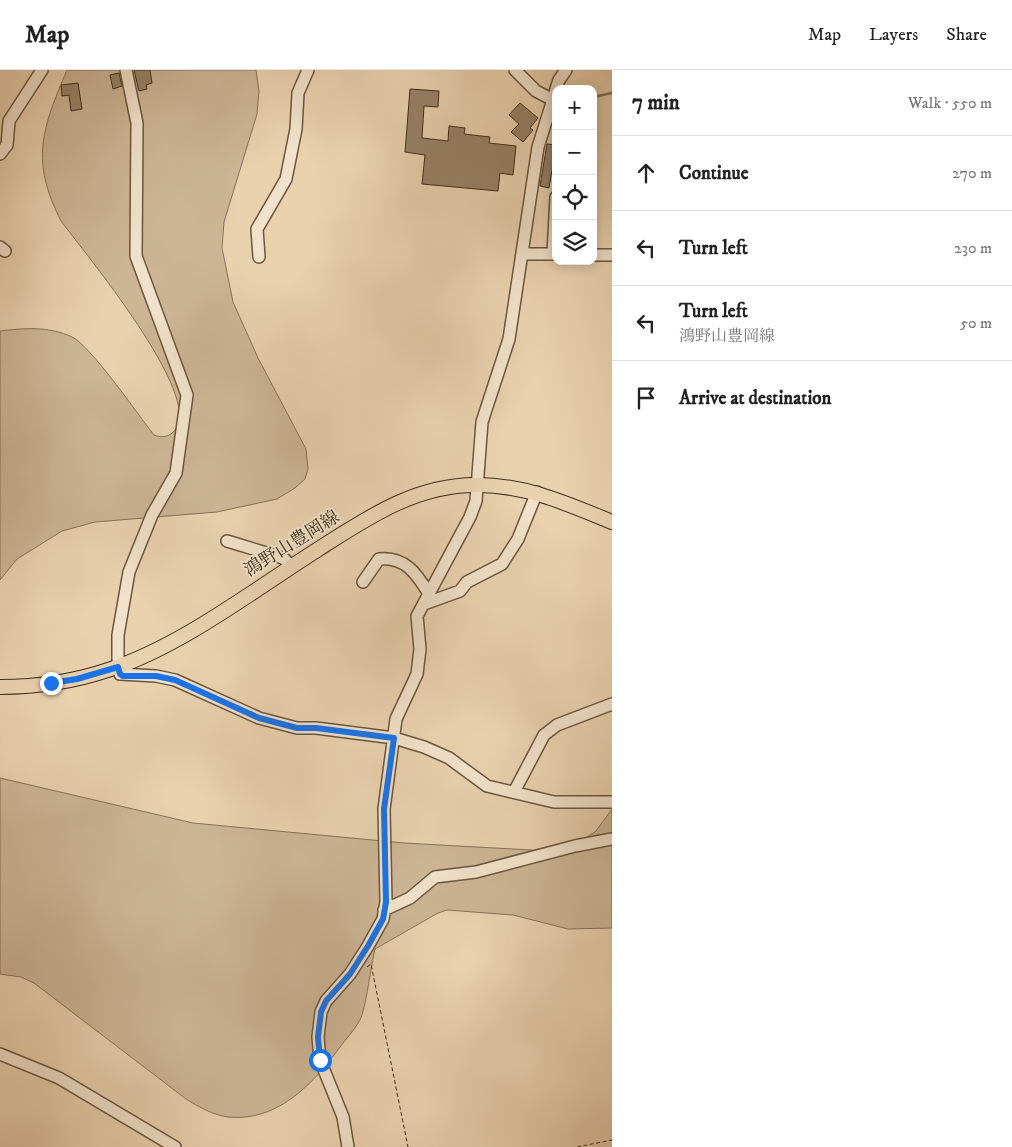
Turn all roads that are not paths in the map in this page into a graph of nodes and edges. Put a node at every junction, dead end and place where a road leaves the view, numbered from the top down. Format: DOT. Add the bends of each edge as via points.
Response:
graph roads {
  1 [pos="42,70"];
  2 [pos="126,70"];
  3 [pos="308,70"];
  4 [pos="515,70"];
  5 [pos="566,70"];
  6 [pos="557,85"];
  7 [pos="552,93"];
  8 [pos="552,120"];
  9 [pos="0,154"];
  10 [pos="522,254"];
  11 [pos="552,254"];
  12 [pos="597,255"];
  13 [pos="612,256"];
  14 [pos="258,257"];
  15 [pos="478,484"];
  16 [pos="536,492"];
  17 [pos="612,522"];
  18 [pos="228,541"];
  19 [pos="292,566"];
  20 [pos="363,582"];
  21 [pos="426,599"];
  22 [pos="118,667"];
  23 [pos="0,687"];
  24 [pos="612,704"];
  25 [pos="394,738"];
  26 [pos="514,792"];
  27 [pos="612,802"];
  28 [pos="612,839"];
  29 [pos="384,910"];
  30 [pos="0,1054"];
  31 [pos="176,1147"];
  32 [pos="348,1147"];
  1 -- 9 [label="street" via="9,121 7,145"];
  2 -- 22 [label="street" via="137,123 136,256 187,395 176,473 152,516 129,572 118,635"];
  3 -- 14 [label="street" via="298,93 296,129 286,179 258,229"];
  4 -- 7 [label="street" via="536,91"];
  5 -- 6 [label="street"];
  8 -- 10 [label="street" via="538,146"];
  10 -- 11 [label="street"];
  10 -- 15 [label="street" via="509,340 482,422"];
  12 -- 13 [label="street"];
  15 -- 16 [label="main road, 鴻野山豊岡線"];
  15 -- 19 [label="main road, 鴻野山豊岡線" via="428,491 397,502"];
  15 -- 21 [label="street" via="470,518"];
  16 -- 17 [label="main road, 鴻野山豊岡線"];
  16 -- 21 [label="street" via="518,539 502,564 468,582 460,591"];
  18 -- 19 [label="street" via="283,558"];
  19 -- 22 [label="main road, 鴻野山豊岡線" via="154,652"];
  20 -- 21 [label="street" via="379,559 397,560 418,575"];
  21 -- 25 [label="street" via="417,616 420,649 417,674 396,720"];
  22 -- 23 [label="main road, 鴻野山豊岡線" via="70,680"];
  22 -- 25 [label="street" via="123,676 156,676 175,680 259,718 297,728"];
  24 -- 26 [label="street" via="557,725 544,735"];
  25 -- 26 [label="street" via="449,758 487,786"];
  25 -- 29 [label="street" via="384,809"];
  26 -- 27 [label="street" via="554,802"];
  28 -- 29 [label="street" via="476,872 435,877 410,898"];
  29 -- 32 [label="street" via="380,926 368,946 321,1012 320,1060 343,1117"];
  30 -- 31 [label="street" via="59,1078"];
}
